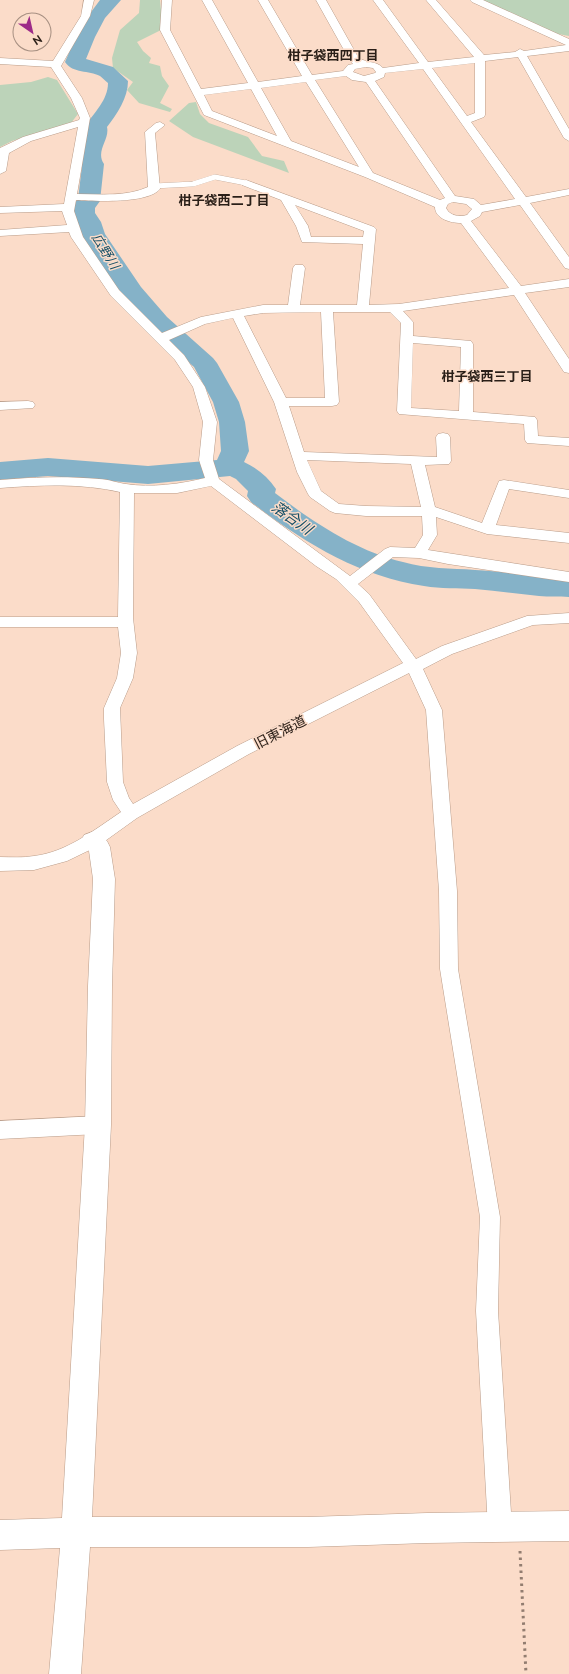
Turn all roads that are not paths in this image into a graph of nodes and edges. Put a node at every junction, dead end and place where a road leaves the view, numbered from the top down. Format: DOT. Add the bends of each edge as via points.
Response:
graph roads {
  1 [pos="89,0"];
  2 [pos="167,0"];
  3 [pos="207,0"];
  4 [pos="263,0"];
  5 [pos="321,0"];
  6 [pos="378,0"];
  7 [pos="431,0"];
  8 [pos="475,0"];
  9 [pos="529,25"];
  10 [pos="536,44"];
  11 [pos="569,44"];
  12 [pos="569,48"];
  13 [pos="520,52"];
  14 [pos="480,57"];
  15 [pos="0,61"];
  16 [pos="57,64"];
  17 [pos="360,64"];
  18 [pos="425,64"];
  19 [pos="381,71"];
  20 [pos="348,73"];
  21 [pos="309,79"];
  22 [pos="369,79"];
  23 [pos="253,86"];
  24 [pos="198,93"];
  25 [pos="465,120"];
  26 [pos="84,122"];
  27 [pos="160,126"];
  28 [pos="568,135"];
  29 [pos="287,144"];
  30 [pos="2,152"];
  31 [pos="0,171"];
  32 [pos="370,175"];
  33 [pos="246,183"];
  34 [pos="154,186"];
  35 [pos="568,193"];
  36 [pos="285,196"];
  37 [pos="452,199"];
  38 [pos="522,200"];
  39 [pos="70,202"];
  40 [pos="441,205"];
  41 [pos="478,209"];
  42 [pos="0,210"];
  43 [pos="464,219"];
  44 [pos="74,228"];
  45 [pos="0,233"];
  46 [pos="369,241"];
  47 [pos="569,266"];
  48 [pos="299,268"];
  49 [pos="569,283"];
  50 [pos="516,290"];
  51 [pos="294,308"];
  52 [pos="327,308"];
  53 [pos="363,308"];
  54 [pos="393,308"];
  55 [pos="237,313"];
  56 [pos="160,339"];
  57 [pos="406,339"];
  58 [pos="569,369"];
  59 [pos="281,402"];
  60 [pos="28,405"];
  61 [pos="0,406"];
  62 [pos="466,416"];
  63 [pos="443,437"];
  64 [pos="569,442"];
  65 [pos="299,456"];
  66 [pos="417,460"];
  67 [pos="213,481"];
  68 [pos="0,484"];
  69 [pos="128,489"];
  70 [pos="569,494"];
  71 [pos="429,512"];
  72 [pos="487,529"];
  73 [pos="569,538"];
  74 [pos="419,553"];
  75 [pos="569,577"];
  76 [pos="349,584"];
  77 [pos="569,618"];
  78 [pos="0,622"];
  79 [pos="126,622"];
  80 [pos="414,667"];
  81 [pos="131,813"];
  82 [pos="92,840"];
  83 [pos="0,864"];
  84 [pos="98,1126"];
  85 [pos="0,1130"];
  86 [pos="569,1526"];
  87 [pos="509,1527"];
  88 [pos="76,1532"];
  89 [pos="0,1535"];
  90 [pos="64,1674"];
  1 -- 16 [label="street" via="90,6 80,26 59,56"];
  2 -- 24 [label="street" via="165,30"];
  3 -- 23 [label="street"];
  4 -- 21 [label="street"];
  5 -- 17 [label="street" via="354,59"];
  6 -- 18 [label="street"];
  7 -- 14 [label="street"];
  8 -- 9 [label="street"];
  9 -- 10 [label="street"];
  9 -- 11 [label="street"];
  10 -- 12 [label="street"];
  10 -- 13 [label="street"];
  13 -- 14 [label="street"];
  13 -- 28 [label="street"];
  14 -- 18 [label="street"];
  14 -- 25 [label="street" via="480,115"];
  15 -- 16 [label="street"];
  16 -- 26 [label="street" via="62,77 83,109"];
  17 -- 19 [label="street" via="376,66"];
  17 -- 20 [label="street" via="352,67"];
  18 -- 19 [label="street"];
  18 -- 25 [label="street"];
  19 -- 22 [label="street" via="380,75"];
  20 -- 21 [label="street"];
  20 -- 22 [label="street" via="354,77"];
  21 -- 23 [label="street"];
  21 -- 32 [label="street"];
  22 -- 37 [label="street"];
  23 -- 24 [label="street"];
  23 -- 29 [label="street"];
  24 -- 29 [label="street" via="208,113"];
  25 -- 38 [label="street"];
  26 -- 30 [label="street" via="27,139"];
  26 -- 39 [label="street"];
  27 -- 34 [label="street" via="150,132"];
  29 -- 32 [label="street"];
  30 -- 31 [label="street"];
  32 -- 40 [label="street"];
  33 -- 34 [label="lane" via="215,177 193,184"];
  33 -- 36 [label="street"];
  34 -- 39 [label="street" via="154,189 147,193"];
  35 -- 38 [label="street"];
  36 -- 46 [label="street" via="370,229"];
  36 -- 46 [label="street" via="302,226 306,240"];
  37 -- 40 [label="street"];
  37 -- 41 [label="street" via="470,201"];
  38 -- 41 [label="street"];
  38 -- 47 [label="street"];
  39 -- 42 [label="street"];
  39 -- 44 [label="street" via="68,211"];
  40 -- 43 [label="street" via="442,214"];
  41 -- 43 [label="street" via="475,216"];
  43 -- 50 [label="street"];
  44 -- 45 [label="street"];
  44 -- 56 [label="street" via="77,237 115,293"];
  46 -- 53 [label="street"];
  48 -- 51 [label="street"];
  49 -- 50 [label="street"];
  50 -- 54 [label="street"];
  50 -- 58 [label="street"];
  51 -- 52 [label="street"];
  51 -- 55 [label="street"];
  52 -- 53 [label="street"];
  52 -- 59 [label="street" via="332,402"];
  53 -- 54 [label="street"];
  54 -- 57 [label="street" via="407,322"];
  55 -- 56 [label="street" via="201,322"];
  55 -- 59 [label="street"];
  56 -- 67 [label="street" via="180,358 199,387 210,422 206,460"];
  57 -- 62 [label="street" via="467,344"];
  57 -- 62 [label="street" via="404,411"];
  59 -- 65 [label="street"];
  60 -- 61 [label="street"];
  62 -- 64 [label="street" via="530,420 532,440"];
  63 -- 66 [label="street" via="444,461"];
  65 -- 66 [label="street"];
  65 -- 71 [label="street" via="315,494 335,508"];
  66 -- 71 [label="street"];
  67 -- 69 [label="street" via="177,488"];
  67 -- 76 [label="street"];
  68 -- 69 [label="street" via="100,483"];
  69 -- 79 [label="street"];
  70 -- 72 [label="street" via="504,484"];
  71 -- 72 [label="street"];
  71 -- 74 [label="street" via="430,535"];
  72 -- 73 [label="street"];
  74 -- 75 [label="street"];
  74 -- 76 [label="street" via="390,552"];
  76 -- 80 [label="street" via="364,598"];
  77 -- 80 [label="street, 旧東海道" via="532,620 447,650"];
  78 -- 79 [label="street"];
  79 -- 81 [label="street" via="129,653 125,678 112,708 112,718 115,782 121,800"];
  80 -- 81 [label="street, 旧東海道" via="409,667 243,750"];
  80 -- 87 [label="street" via="434,710 448,891 449,969 490,1217 487,1311"];
  81 -- 82 [label="street, 旧東海道"];
  82 -- 83 [label="street, 旧東海道" via="48,860"];
  82 -- 84 [label="street" via="99,846 104,879"];
  84 -- 85 [label="street"];
  84 -- 88 [label="street"];
  86 -- 87 [label="street"];
  87 -- 88 [label="street" via="308,1532"];
  88 -- 89 [label="street"];
  88 -- 90 [label="street"];
}
